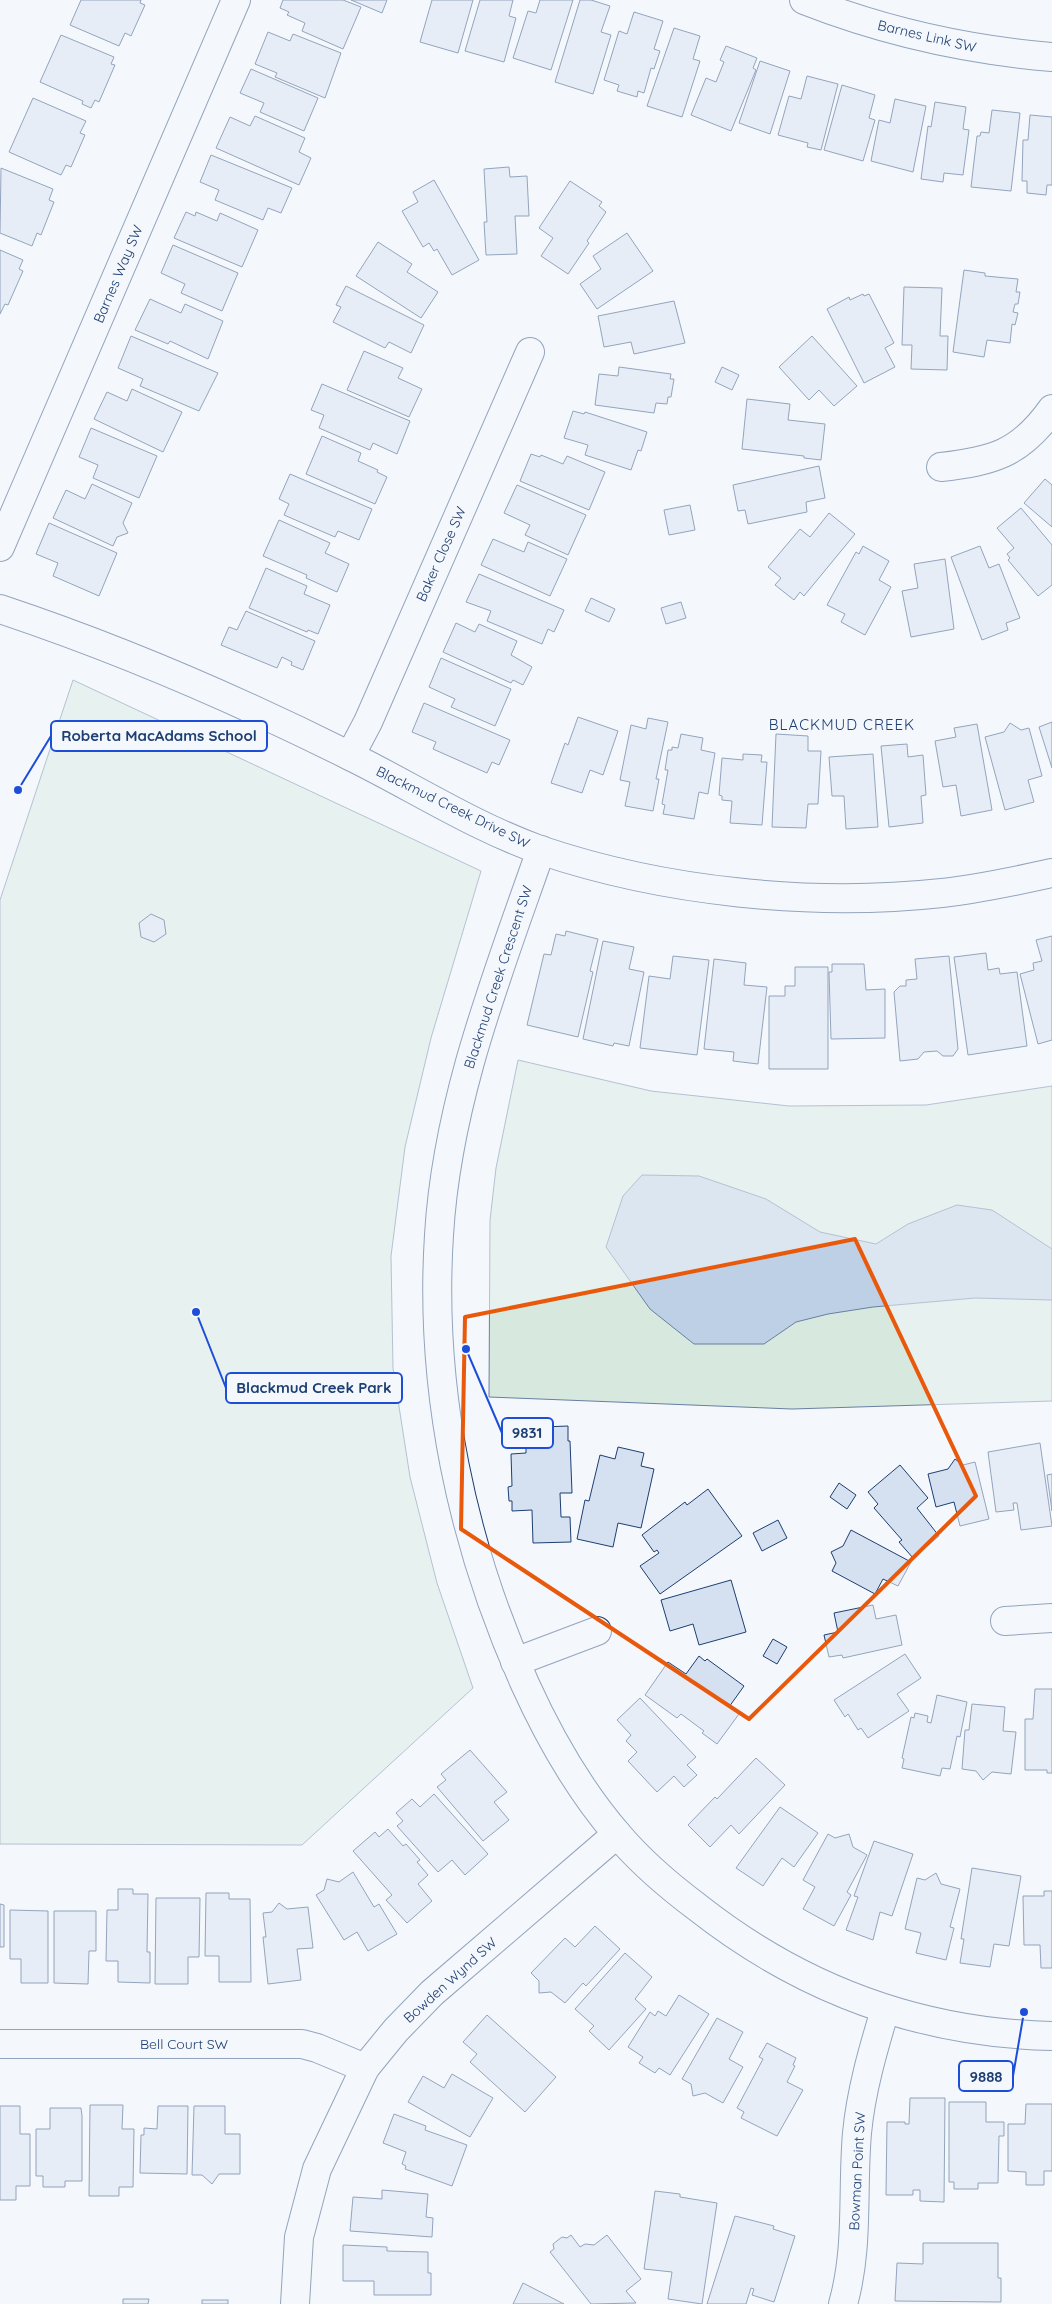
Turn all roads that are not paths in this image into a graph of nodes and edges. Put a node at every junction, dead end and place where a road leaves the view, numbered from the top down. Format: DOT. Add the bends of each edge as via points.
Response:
graph roads {
  1 [pos="236,0"];
  2 [pos="804,0"];
  3 [pos="1052,57"];
  4 [pos="530,352"];
  5 [pos="1052,409"];
  6 [pos="941,467"];
  7 [pos="0,548"];
  8 [pos="0,609"];
  9 [pos="350,756"];
  10 [pos="541,850"];
  11 [pos="1052,873"];
  12 [pos="1052,1618"];
  13 [pos="1005,1621"];
  14 [pos="597,1631"];
  15 [pos="515,1662"];
  16 [pos="617,1834"];
  17 [pos="885,2010"];
  18 [pos="1052,2036"];
  19 [pos="0,2044"];
  20 [pos="364,2068"];
  21 [pos="294,2304"];
  22 [pos="843,2304"];
  1 -- 7 [label="street, Barnes Way SW"];
  2 -- 3 [label="street, Barnes Link SW" via="877,25 929,38"];
  4 -- 9 [label="street, Baker Close SW" via="368,722"];
  5 -- 6 [label="street" via="1029,435 1009,451 976,463"];
  8 -- 9 [label="street, Blackmud Creek Drive SW" via="178,676"];
  9 -- 10 [label="street, Blackmud Creek Drive SW" via="505,836"];
  10 -- 11 [label="street, Blackmud Creek Drive SW" via="658,880 718,890 828,898 944,893"];
  10 -- 15 [label="street, Blackmud Creek Crescent SW" via="481,1018 462,1088 447,1166 439,1235 441,1372 455,1474 491,1600"];
  12 -- 13 [label="street"];
  14 -- 15 [label="street"];
  15 -- 16 [label="street, Blackmud Creek Crescent SW" via="550,1734"];
  16 -- 17 [label="street, Blackmud Creek Crescent SW" via="674,1890 723,1928 819,1984"];
  16 -- 20 [label="street, Bowden Wynd SW" via="432,1993"];
  17 -- 18 [label="street, Blackmud Creek Crescent SW" via="984,2032"];
  17 -- 22 [label="street, Bowman Point SW" via="868,2071 857,2132 853,2241 849,2284"];
  19 -- 20 [label="street, Bell Court SW" via="302,2044"];
  20 -- 21 [label="street, Bowden Wynd SW" via="317,2169 299,2237"];
}
